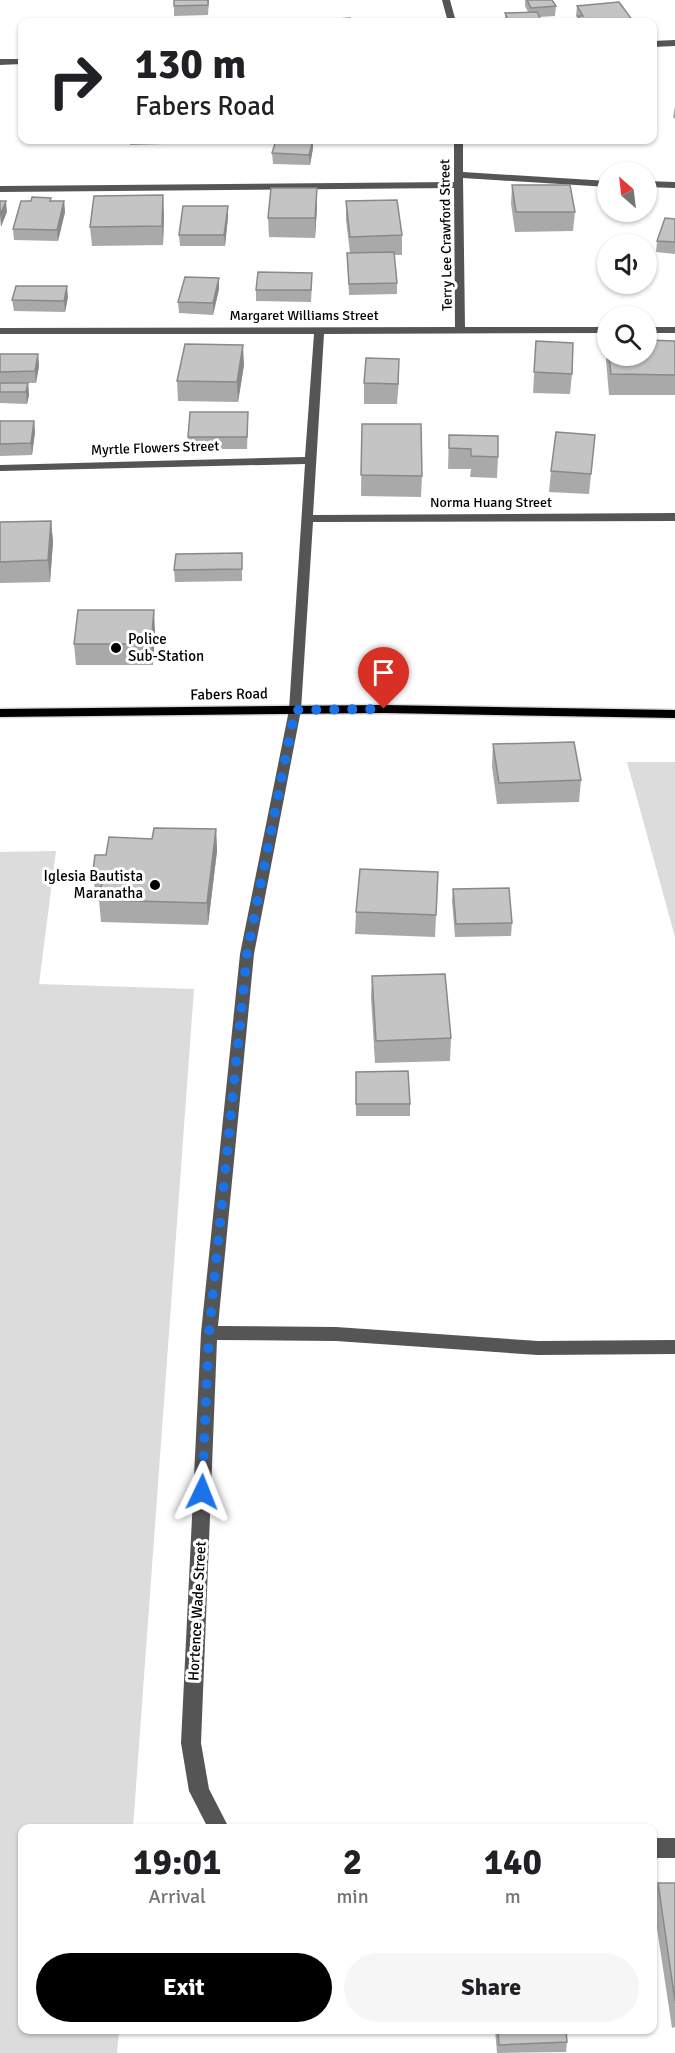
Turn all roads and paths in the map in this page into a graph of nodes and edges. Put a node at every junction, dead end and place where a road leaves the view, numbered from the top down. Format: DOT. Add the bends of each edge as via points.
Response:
graph roads {
  1 [pos="446,0"];
  2 [pos="451,18"];
  3 [pos="675,43"];
  4 [pos="657,44"];
  5 [pos="0,62"];
  6 [pos="18,62"];
  7 [pos="458,144"];
  8 [pos="459,180"];
  9 [pos="597,184"];
  10 [pos="657,184"];
  11 [pos="675,184"];
  12 [pos="0,189"];
  13 [pos="319,330"];
  14 [pos="460,330"];
  15 [pos="597,330"];
  16 [pos="657,330"];
  17 [pos="675,330"];
  18 [pos="0,331"];
  19 [pos="311,460"];
  20 [pos="0,468"];
  21 [pos="675,517"];
  22 [pos="307,519"];
  23 [pos="295,710"];
  24 [pos="0,713"];
  25 [pos="675,714"];
  26 [pos="209,1333"];
  27 [pos="675,1347"];
  28 [pos="217,1824"];
  29 [pos="657,1848"];
  30 [pos="675,1848"];
  1 -- 2 [label="street"];
  3 -- 4 [label="street"];
  5 -- 6 [label="street"];
  7 -- 8 [label="street, Terry Lee Crawford Street"];
  8 -- 9 [label="street"];
  8 -- 12 [label="street"];
  8 -- 14 [label="street, Terry Lee Crawford Street"];
  10 -- 11 [label="street"];
  13 -- 14 [label="street, Margaret Williams Street"];
  13 -- 18 [label="street, Margaret Williams Street"];
  13 -- 19 [label="street, Hortence Wade Street"];
  14 -- 15 [label="street, Margaret Williams Street"];
  16 -- 17 [label="street"];
  19 -- 20 [label="street, Myrtle Flowers Street"];
  19 -- 22 [label="street, Hortence Wade Street"];
  21 -- 22 [label="street, Norma Huang Street"];
  22 -- 23 [label="street, Hortence Wade Street"];
  23 -- 24 [label="main road, Fabers Road"];
  23 -- 25 [label="main road, Fabers Road"];
  23 -- 26 [label="street, Hortence Wade Street" via="247,954"];
  26 -- 27 [label="street" via="336,1334 538,1348"];
  26 -- 28 [label="street, Hortence Wade Street" via="191,1743 198,1791"];
  29 -- 30 [label="street"];
}
